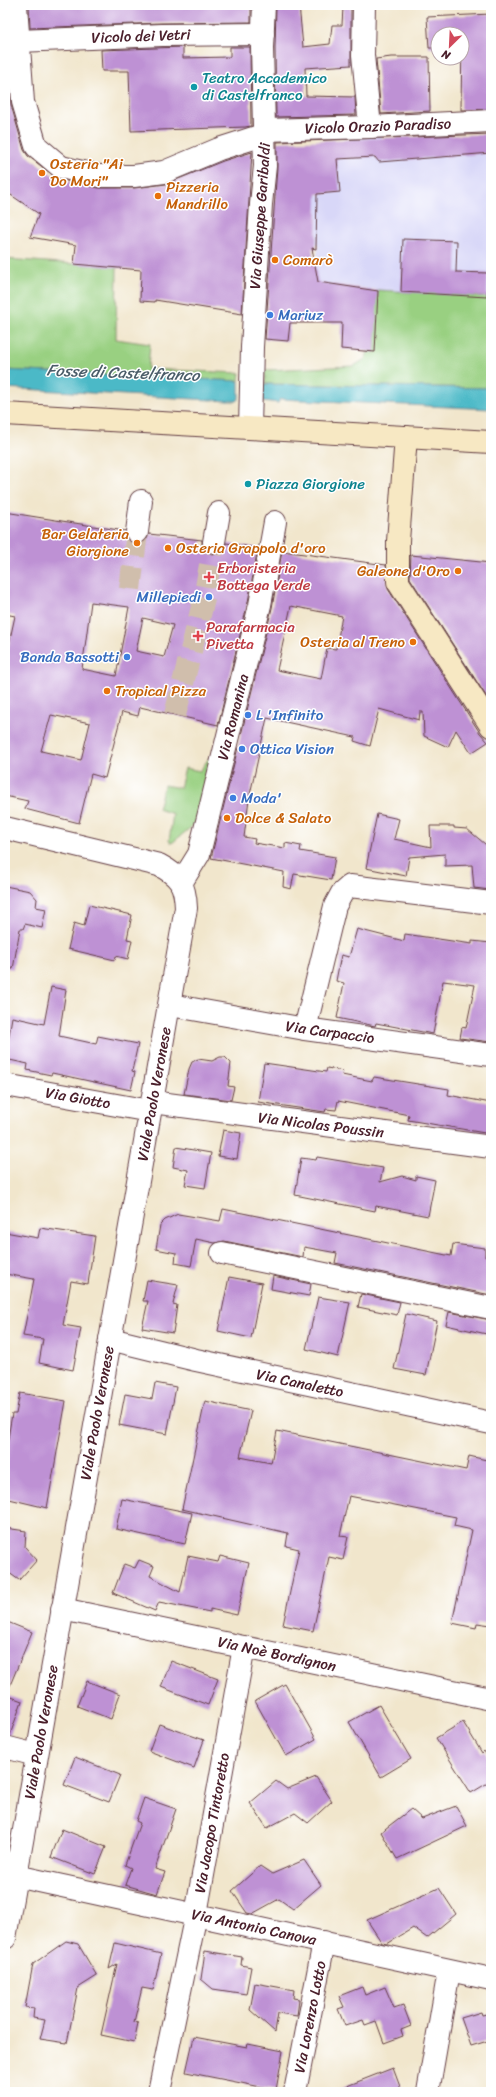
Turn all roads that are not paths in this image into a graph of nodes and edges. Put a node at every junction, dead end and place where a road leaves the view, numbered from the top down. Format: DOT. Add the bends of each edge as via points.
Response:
graph roads {
  1 [pos="16,5"];
  2 [pos="264,5"];
  3 [pos="364,5"];
  4 [pos="263,34"];
  5 [pos="19,41"];
  6 [pos="491,121"];
  7 [pos="370,127"];
  8 [pos="266,132"];
  9 [pos="5,414"];
  10 [pos="250,427"];
  11 [pos="406,437"];
  12 [pos="491,442"];
  13 [pos="141,500"];
  14 [pos="219,513"];
  15 [pos="275,522"];
  16 [pos="137,532"];
  17 [pos="214,542"];
  18 [pos="491,726"];
  19 [pos="5,828"];
  20 [pos="183,885"];
  21 [pos="491,903"];
  22 [pos="170,1005"];
  23 [pos="304,1029"];
  24 [pos="491,1055"];
  25 [pos="5,1085"];
  26 [pos="151,1107"];
  27 [pos="491,1147"];
  28 [pos="222,1253"];
  29 [pos="491,1308"];
  30 [pos="110,1339"];
  31 [pos="491,1423"];
  32 [pos="62,1609"];
  33 [pos="244,1647"];
  34 [pos="491,1698"];
  35 [pos="5,1747"];
  36 [pos="36,1754"];
  37 [pos="16,1876"];
  38 [pos="196,1914"];
  39 [pos="5,1938"];
  40 [pos="324,1942"];
  41 [pos="449,1971"];
  42 [pos="491,1979"];
  43 [pos="159,2092"];
  44 [pos="295,2092"];
  45 [pos="428,2092"];
  1 -- 5 [label="street, Vicolo Orazio Paradiso"];
  2 -- 4 [label="street, Via Giuseppe Garibaldi"];
  3 -- 7 [label="street" via="363,55"];
  4 -- 5 [label="street, Vicolo dei Vetri"];
  4 -- 8 [label="street, Via Giuseppe Garibaldi"];
  5 -- 8 [label="street, Vicolo Orazio Paradiso" via="23,102 36,146 61,167 99,176 134,176 164,172"];
  6 -- 7 [label="street, Vicolo Orazio Paradiso"];
  7 -- 8 [label="street, Vicolo Orazio Paradiso"];
  8 -- 10 [label="street, Via Giuseppe Garibaldi"];
  9 -- 10 [label="street"];
  10 -- 11 [label="street"];
  11 -- 12 [label="street"];
  11 -- 18 [label="street" via="398,541 398,582"];
  13 -- 16 [label="street"];
  14 -- 17 [label="street"];
  15 -- 20 [label="street, Via Romanina" via="260,605 200,854"];
  19 -- 20 [label="street" via="159,864 173,873"];
  20 -- 22 [label="street, Viale Paolo Veronese" via="186,908"];
  21 -- 23 [label="street" via="350,886 342,893 335,906"];
  22 -- 23 [label="street, Via Carpaccio"];
  22 -- 26 [label="street, Viale Paolo Veronese"];
  23 -- 24 [label="street, Via Carpaccio"];
  25 -- 26 [label="street, Via Giotto"];
  26 -- 27 [label="street, Via Nicolas Poussin"];
  26 -- 30 [label="street, Viale Paolo Veronese"];
  28 -- 29 [label="street"];
  30 -- 31 [label="street, Via Canaletto"];
  30 -- 32 [label="street, Viale Paolo Veronese"];
  32 -- 33 [label="street, Via Noè Bordignon"];
  32 -- 36 [label="street, Viale Paolo Veronese"];
  33 -- 34 [label="street, Via Noè Bordignon"];
  33 -- 38 [label="street, Via Jacopo Tintoretto"];
  35 -- 36 [label="street"];
  36 -- 37 [label="street, Viale Paolo Veronese"];
  37 -- 38 [label="street, Via Antonio Canova"];
  37 -- 39 [label="street, Viale Paolo Veronese"];
  38 -- 40 [label="street, Via Antonio Canova"];
  38 -- 43 [label="street, Via Jacopo Tintoretto"];
  40 -- 41 [label="street, Via Antonio Canova"];
  40 -- 44 [label="street, Via Lorenzo Lotto"];
  41 -- 42 [label="street, Via Antonio Canova"];
  41 -- 45 [label="street"];
}
